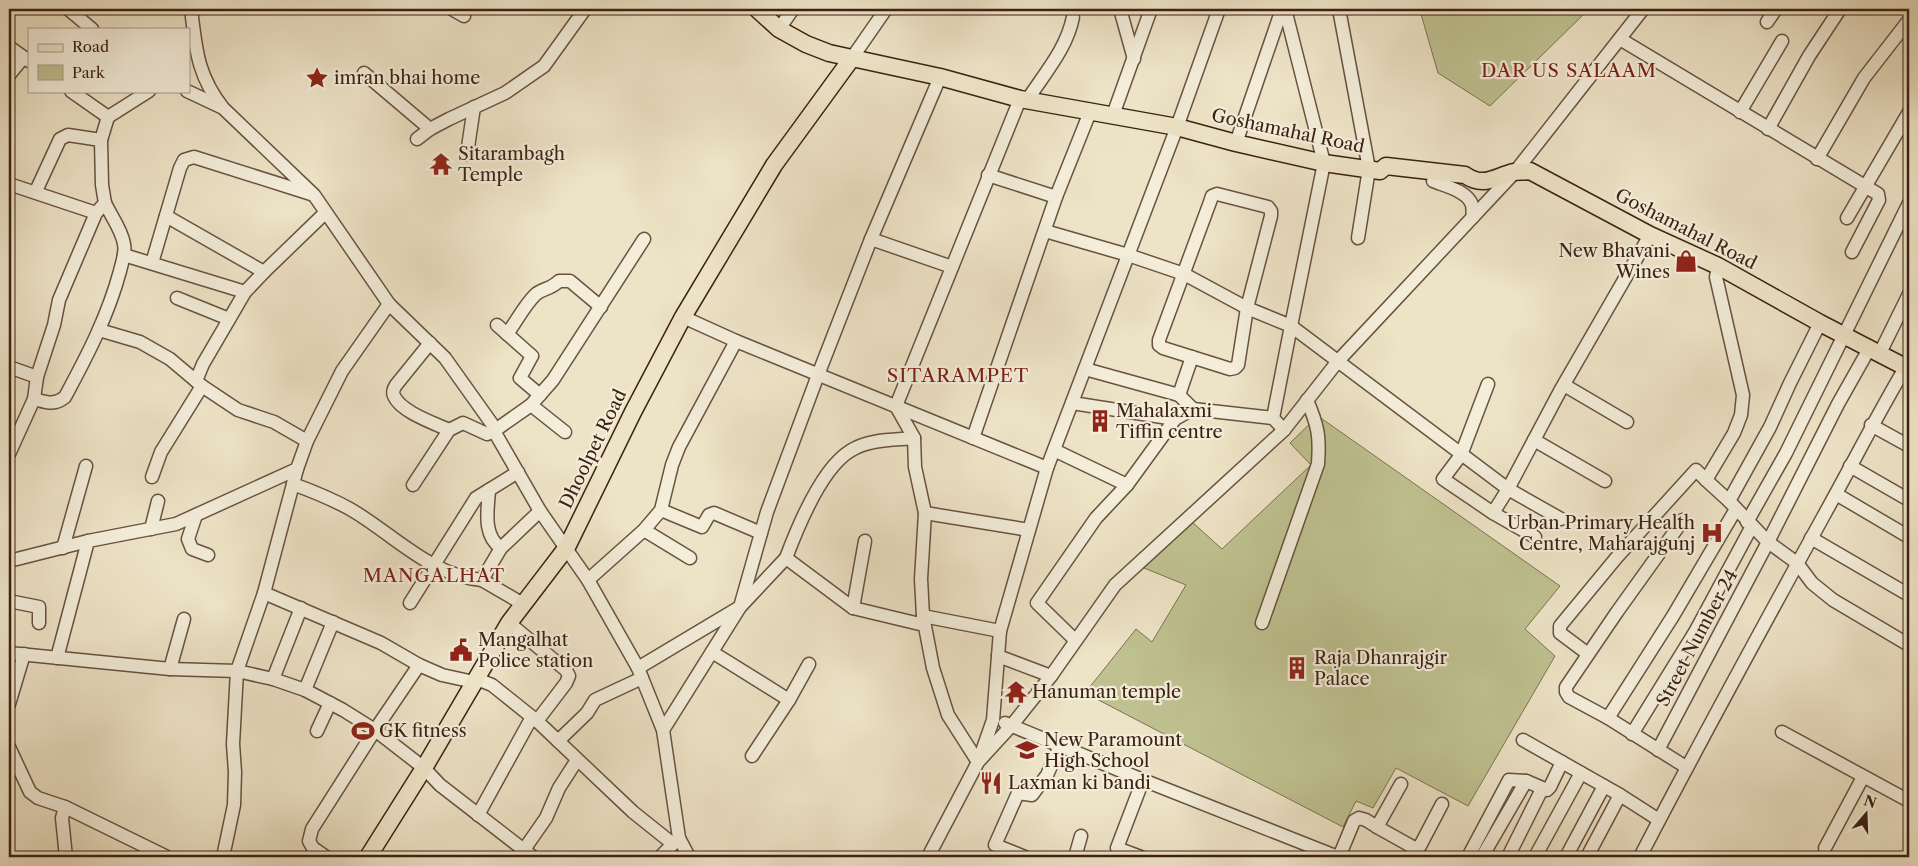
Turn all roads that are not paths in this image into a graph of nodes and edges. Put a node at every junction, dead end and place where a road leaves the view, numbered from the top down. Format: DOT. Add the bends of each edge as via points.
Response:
graph roads {
  1 [pos="68,9"];
  2 [pos="191,9"];
  3 [pos="452,9"];
  4 [pos="585,9"];
  5 [pos="756,9"];
  6 [pos="793,9"];
  7 [pos="886,9"];
  8 [pos="1120,9"];
  9 [pos="1151,9"];
  10 [pos="1219,9"];
  11 [pos="1284,9"];
  12 [pos="1339,9"];
  13 [pos="1643,9"];
  14 [pos="1776,9"];
  15 [pos="1840,9"];
  16 [pos="464,16"];
  17 [pos="1073,17"];
  18 [pos="1909,20"];
  19 [pos="1767,22"];
  20 [pos="91,28"];
  21 [pos="779,29"];
  22 [pos="1620,39"];
  23 [pos="1782,41"];
  24 [pos="9,47"];
  25 [pos="852,58"];
  26 [pos="1134,59"];
  27 [pos="26,60"];
  28 [pos="364,72"];
  29 [pos="9,75"];
  30 [pos="940,77"];
  31 [pos="72,92"];
  32 [pos="147,92"];
  33 [pos="189,92"];
  34 [pos="1024,99"];
  35 [pos="474,107"];
  36 [pos="223,108"];
  37 [pos="1090,112"];
  38 [pos="1740,112"];
  39 [pos="1909,112"];
  40 [pos="1113,115"];
  41 [pos="108,117"];
  42 [pos="1176,127"];
  43 [pos="430,129"];
  44 [pos="1768,129"];
  45 [pos="417,139"];
  46 [pos="101,140"];
  47 [pos="1236,143"];
  48 [pos="468,154"];
  49 [pos="1817,159"];
  50 [pos="1324,163"];
  51 [pos="1374,170"];
  52 [pos="1515,172"];
  53 [pos="988,176"];
  54 [pos="1474,181"];
  55 [pos="1433,182"];
  56 [pos="9,184"];
  57 [pos="1865,188"];
  58 [pos="36,192"];
  59 [pos="314,195"];
  60 [pos="1056,197"];
  61 [pos="105,203"];
  62 [pos="1909,204"];
  63 [pos="96,213"];
  64 [pos="325,213"];
  65 [pos="166,216"];
  66 [pos="1473,217"];
  67 [pos="1847,218"];
  68 [pos="1045,230"];
  69 [pos="1650,235"];
  70 [pos="1358,238"];
  71 [pos="644,239"];
  72 [pos="871,239"];
  73 [pos="1852,252"];
  74 [pos="124,255"];
  75 [pos="1128,255"];
  76 [pos="152,263"];
  77 [pos="1718,266"];
  78 [pos="952,267"];
  79 [pos="264,272"];
  80 [pos="1184,274"];
  81 [pos="245,292"];
  82 [pos="1909,294"];
  83 [pos="177,298"];
  84 [pos="389,304"];
  85 [pos="601,307"];
  86 [pos="1247,308"];
  87 [pos="683,317"];
  88 [pos="229,318"];
  89 [pos="1820,322"];
  90 [pos="497,325"];
  91 [pos="1292,326"];
  92 [pos="99,330"];
  93 [pos="507,334"];
  94 [pos="1844,334"];
  95 [pos="736,341"];
  96 [pos="430,343"];
  97 [pos="1874,351"];
  98 [pos="1192,357"];
  99 [pos="1338,361"];
  100 [pos="9,367"];
  101 [pos="1085,369"];
  102 [pos="1907,369"];
  103 [pos="818,375"];
  104 [pos="37,378"];
  105 [pos="199,384"];
  106 [pos="1488,384"];
  107 [pos="1564,385"];
  108 [pos="540,395"];
  109 [pos="1179,395"];
  110 [pos="34,399"];
  111 [pos="1307,400"];
  112 [pos="1072,403"];
  113 [pos="531,405"];
  114 [pos="896,406"];
  115 [pos="1193,410"];
  116 [pos="1273,418"];
  117 [pos="1175,419"];
  118 [pos="1627,422"];
  119 [pos="1872,425"];
  120 [pos="449,430"];
  121 [pos="1284,430"];
  122 [pos="494,431"];
  123 [pos="566,432"];
  124 [pos="914,438"];
  125 [pos="972,438"];
  126 [pos="1534,440"];
  127 [pos="307,441"];
  128 [pos="1909,446"];
  129 [pos="1054,450"];
  130 [pos="9,454"];
  131 [pos="1460,455"];
  132 [pos="86,466"];
  133 [pos="1850,466"];
  134 [pos="297,468"];
  135 [pos="1047,468"];
  136 [pos="518,472"];
  137 [pos="152,477"];
  138 [pos="1706,480"];
  139 [pos="1605,481"];
  140 [pos="293,484"];
  141 [pos="413,485"];
  142 [pos="1127,485"];
  143 [pos="1508,489"];
  144 [pos="489,490"];
  145 [pos="1836,494"];
  146 [pos="1909,500"];
  147 [pos="158,501"];
  148 [pos="1732,505"];
  149 [pos="661,510"];
  150 [pos="540,511"];
  151 [pos="1493,512"];
  152 [pos="925,513"];
  153 [pos="196,516"];
  154 [pos="1561,520"];
  155 [pos="1683,520"];
  156 [pos="1750,524"];
  157 [pos="151,529"];
  158 [pos="644,530"];
  159 [pos="1029,530"];
  160 [pos="761,534"];
  161 [pos="1909,537"];
  162 [pos="1535,538"];
  163 [pos="1811,538"];
  164 [pos="88,541"];
  165 [pos="865,541"];
  166 [pos="1768,542"];
  167 [pos="566,546"];
  168 [pos="63,548"];
  169 [pos="501,548"];
  170 [pos="208,555"];
  171 [pos="690,558"];
  172 [pos="786,558"];
  173 [pos="9,561"];
  174 [pos="1797,563"];
  175 [pos="434,565"];
  176 [pos="482,580"];
  177 [pos="588,580"];
  178 [pos="264,593"];
  179 [pos="1909,595"];
  180 [pos="9,601"];
  181 [pos="410,602"];
  182 [pos="523,604"];
  183 [pos="740,607"];
  184 [pos="301,608"];
  185 [pos="853,608"];
  186 [pos="184,619"];
  187 [pos="923,620"];
  188 [pos="333,622"];
  189 [pos="39,623"];
  190 [pos="509,623"];
  191 [pos="1262,623"];
  192 [pos="1000,631"];
  193 [pos="1075,640"];
  194 [pos="1909,644"];
  195 [pos="712,652"];
  196 [pos="9,653"];
  197 [pos="24,654"];
  198 [pos="1588,654"];
  199 [pos="998,656"];
  200 [pos="57,658"];
  201 [pos="808,664"];
  202 [pos="419,665"];
  203 [pos="170,669"];
  204 [pos="237,671"];
  205 [pos="640,673"];
  206 [pos="1051,676"];
  207 [pos="273,679"];
  208 [pos="474,682"];
  209 [pos="304,690"];
  210 [pos="789,700"];
  211 [pos="330,703"];
  212 [pos="9,704"];
  213 [pos="1608,718"];
  214 [pos="534,719"];
  215 [pos="993,720"];
  216 [pos="1012,725"];
  217 [pos="375,730"];
  218 [pos="663,730"];
  219 [pos="316,731"];
  220 [pos="1782,732"];
  221 [pos="1632,734"];
  222 [pos="1523,740"];
  223 [pos="558,741"];
  224 [pos="1060,746"];
  225 [pos="9,748"];
  226 [pos="1658,750"];
  227 [pos="752,756"];
  228 [pos="577,760"];
  229 [pos="978,762"];
  230 [pos="1562,762"];
  231 [pos="1686,767"];
  232 [pos="424,768"];
  233 [pos="1581,773"];
  234 [pos="1863,777"];
  235 [pos="1143,780"];
  236 [pos="1526,781"];
  237 [pos="1401,784"];
  238 [pos="1604,786"];
  239 [pos="1542,789"];
  240 [pos="1620,795"];
  241 [pos="1909,801"];
  242 [pos="1442,804"];
  243 [pos="65,808"];
  244 [pos="478,815"];
  245 [pos="1659,820"];
  246 [pos="1377,827"];
  247 [pos="1081,836"];
  248 [pos="676,841"];
  249 [pos="1826,848"];
  250 [pos="1115,853"];
  251 [pos="528,854"];
  252 [pos="66,857"];
  253 [pos="167,857"];
  254 [pos="223,857"];
  255 [pos="326,857"];
  256 [pos="368,857"];
  257 [pos="660,857"];
  258 [pos="689,857"];
  259 [pos="928,857"];
  260 [pos="1025,857"];
  261 [pos="1075,857"];
  262 [pos="1141,857"];
  263 [pos="1338,857"];
  264 [pos="1468,857"];
  265 [pos="1482,857"];
  266 [pos="1508,857"];
  267 [pos="1535,857"];
  268 [pos="1566,857"];
  269 [pos="1587,857"];
  270 [pos="1640,857"];
  1 -- 20 [label="street"];
  2 -- 36 [label="street" via="200,67 210,91"];
  3 -- 16 [label="street"];
  4 -- 35 [label="street" via="544,66 506,93"];
  5 -- 21 [label="main road, Goshamahal Road"];
  6 -- 21 [label="street"];
  7 -- 25 [label="street"];
  8 -- 26 [label="street"];
  9 -- 26 [label="street"];
  10 -- 42 [label="street"];
  11 -- 47 [label="street"];
  11 -- 50 [label="street"];
  12 -- 51 [label="street"];
  13 -- 22 [label="street"];
  14 -- 19 [label="street"];
  15 -- 44 [label="street"];
  17 -- 34 [label="street" via="1070,33 1056,58"];
  18 -- 49 [label="street" via="1864,78"];
  21 -- 25 [label="main road, Goshamahal Road" via="806,44"];
  22 -- 38 [label="street"];
  22 -- 52 [label="street"];
  23 -- 38 [label="street"];
  24 -- 27 [label="street"];
  25 -- 30 [label="main road, Goshamahal Road"];
  25 -- 87 [label="main road, Dhoolpet Road" via="774,166"];
  26 -- 40 [label="street"];
  27 -- 29 [label="street"];
  28 -- 43 [label="street"];
  30 -- 34 [label="main road, Goshamahal Road"];
  30 -- 72 [label="street"];
  31 -- 41 [label="street"];
  32 -- 41 [label="street"];
  33 -- 36 [label="street"];
  34 -- 37 [label="main road, Goshamahal Road"];
  34 -- 53 [label="street"];
  35 -- 43 [label="street"];
  35 -- 48 [label="street"];
  36 -- 59 [label="street"];
  37 -- 40 [label="main road, Goshamahal Road"];
  37 -- 60 [label="street"];
  38 -- 44 [label="street"];
  39 -- 57 [label="street"];
  40 -- 42 [label="main road, Goshamahal Road"];
  41 -- 46 [label="street"];
  42 -- 47 [label="main road, Goshamahal Road"];
  42 -- 75 [label="street"];
  43 -- 45 [label="street"];
  44 -- 49 [label="street"];
  46 -- 58 [label="street" via="68,135 60,139"];
  46 -- 61 [label="street"];
  47 -- 50 [label="main road, Goshamahal Road"];
  49 -- 57 [label="street"];
  50 -- 51 [label="main road, Goshamahal Road"];
  50 -- 91 [label="street"];
  51 -- 54 [label="main road, Goshamahal Road" via="1386,166 1464,175"];
  51 -- 55 [label="main road" via="1385,176"];
  51 -- 70 [label="street"];
  52 -- 54 [label="main road, Goshamahal Road" via="1488,182"];
  52 -- 66 [label="street"];
  52 -- 69 [label="main road, Goshamahal Road" via="1530,171"];
  53 -- 60 [label="street"];
  53 -- 78 [label="street"];
  54 -- 55 [label="main road" via="1464,185"];
  55 -- 66 [label="street" via="1468,199 1472,204"];
  56 -- 58 [label="street"];
  57 -- 67 [label="street"];
  57 -- 73 [label="street" via="1879,197"];
  58 -- 63 [label="street"];
  59 -- 64 [label="street"];
  59 -- 65 [label="street" via="194,157 184,160 180,168"];
  60 -- 68 [label="street"];
  61 -- 63 [label="street"];
  61 -- 74 [label="street" via="122,237"];
  62 -- 94 [label="street"];
  63 -- 104 [label="street" via="59,300"];
  64 -- 79 [label="street"];
  64 -- 84 [label="street"];
  65 -- 76 [label="street"];
  65 -- 79 [label="street"];
  66 -- 99 [label="street"];
  68 -- 75 [label="street"];
  68 -- 125 [label="street"];
  69 -- 77 [label="main road, Goshamahal Road"];
  69 -- 107 [label="street"];
  71 -- 85 [label="street"];
  72 -- 78 [label="street"];
  72 -- 103 [label="street"];
  74 -- 76 [label="street"];
  74 -- 92 [label="street" via="117,284"];
  75 -- 80 [label="street"];
  75 -- 101 [label="street"];
  76 -- 81 [label="street"];
  77 -- 89 [label="main road, Goshamahal Road"];
  77 -- 138 [label="street" via="1716,277 1743,394 1741,416 1734,433"];
  78 -- 114 [label="street"];
  79 -- 81 [label="street"];
  80 -- 86 [label="street"];
  80 -- 86 [label="street" via="1212,196 1217,194 1268,207 1271,216"];
  80 -- 98 [label="street" via="1158,340 1163,348"];
  81 -- 88 [label="street"];
  82 -- 97 [label="street, Street Number 24"];
  83 -- 88 [label="street"];
  84 -- 96 [label="street"];
  84 -- 127 [label="street" via="342,371"];
  85 -- 93 [label="street" via="570,281 559,281 534,296"];
  85 -- 108 [label="street"];
  86 -- 91 [label="street"];
  86 -- 98 [label="street" via="1235,368"];
  87 -- 95 [label="street"];
  87 -- 167 [label="main road, Dhoolpet Road"];
  88 -- 105 [label="street" via="203,364"];
  89 -- 94 [label="main road, Goshamahal Road"];
  89 -- 148 [label="street"];
  90 -- 93 [label="street"];
  91 -- 99 [label="street"];
  91 -- 116 [label="street"];
  92 -- 105 [label="street" via="140,342 170,359"];
  92 -- 110 [label="street" via="65,397 50,403"];
  93 -- 108 [label="street" via="532,356 520,378"];
  94 -- 97 [label="main road, Goshamahal Road"];
  94 -- 156 [label="street"];
  95 -- 103 [label="street"];
  95 -- 149 [label="street" via="679,447"];
  96 -- 120 [label="street" via="396,384 394,396 416,415"];
  96 -- 122 [label="street" via="445,358"];
  97 -- 102 [label="main road, Goshamahal Road"];
  97 -- 166 [label="street, Street Number 24" via="1838,404"];
  98 -- 109 [label="street"];
  99 -- 111 [label="street"];
  99 -- 131 [label="street"];
  100 -- 104 [label="street"];
  101 -- 109 [label="street"];
  101 -- 112 [label="street"];
  102 -- 119 [label="street"];
  103 -- 114 [label="street"];
  103 -- 160 [label="street"];
  104 -- 110 [label="street"];
  105 -- 127 [label="street" via="238,410 274,422"];
  105 -- 137 [label="street" via="160,452"];
  106 -- 131 [label="street"];
  107 -- 118 [label="street"];
  107 -- 126 [label="street"];
  108 -- 113 [label="street"];
  109 -- 115 [label="street"];
  110 -- 130 [label="street"];
  111 -- 121 [label="street"];
  111 -- 191 [label="street" via="1320,440 1318,464"];
  112 -- 117 [label="street"];
  112 -- 129 [label="street"];
  113 -- 122 [label="street"];
  113 -- 123 [label="street"];
  114 -- 124 [label="street"];
  114 -- 125 [label="street"];
  115 -- 116 [label="street"];
  115 -- 117 [label="street"];
  116 -- 121 [label="street"];
  117 -- 142 [label="street"];
  119 -- 128 [label="street"];
  119 -- 133 [label="street"];
  120 -- 122 [label="street" via="463,423 487,434"];
  120 -- 141 [label="street"];
  121 -- 193 [label="street" via="1114,586"];
  122 -- 136 [label="street"];
  124 -- 152 [label="street"];
  124 -- 172 [label="street" via="871,442 851,450 834,465 801,520"];
  125 -- 135 [label="street"];
  126 -- 139 [label="street"];
  126 -- 143 [label="street"];
  127 -- 134 [label="street"];
  129 -- 135 [label="street"];
  129 -- 142 [label="street"];
  131 -- 143 [label="street"];
  131 -- 151 [label="street" via="1443,480"];
  132 -- 168 [label="street"];
  133 -- 145 [label="street"];
  133 -- 146 [label="street"];
  134 -- 140 [label="street"];
  134 -- 153 [label="street"];
  135 -- 159 [label="street"];
  136 -- 144 [label="street"];
  136 -- 150 [label="street"];
  138 -- 148 [label="street"];
  138 -- 198 [label="street" via="1696,470 1560,626 1560,633"];
  140 -- 175 [label="street" via="350,508"];
  140 -- 178 [label="street"];
  142 -- 193 [label="street" via="1096,518 1037,603"];
  143 -- 151 [label="street"];
  143 -- 154 [label="street"];
  144 -- 169 [label="street" via="487,522 496,545"];
  144 -- 175 [label="street" via="476,498"];
  145 -- 161 [label="street"];
  145 -- 163 [label="street"];
  147 -- 157 [label="street"];
  148 -- 156 [label="street"];
  148 -- 213 [label="street" via="1673,616"];
  149 -- 158 [label="street"];
  149 -- 160 [label="street" via="702,527 714,513"];
  150 -- 167 [label="street"];
  150 -- 169 [label="street"];
  151 -- 162 [label="street"];
  152 -- 159 [label="street"];
  152 -- 187 [label="street" via="921,579"];
  153 -- 157 [label="street"];
  153 -- 170 [label="street" via="188,539 192,549"];
  155 -- 198 [label="street"];
  156 -- 166 [label="street"];
  156 -- 221 [label="street" via="1696,632"];
  157 -- 164 [label="street"];
  158 -- 171 [label="street"];
  158 -- 177 [label="street"];
  159 -- 192 [label="street"];
  160 -- 183 [label="street"];
  163 -- 174 [label="street"];
  163 -- 179 [label="street"];
  164 -- 168 [label="street"];
  164 -- 200 [label="street"];
  165 -- 185 [label="street"];
  166 -- 174 [label="street"];
  166 -- 226 [label="street, Street Number 24"];
  167 -- 177 [label="street"];
  167 -- 182 [label="main road, Dhoolpet Road"];
  168 -- 173 [label="street"];
  169 -- 176 [label="street"];
  172 -- 183 [label="street"];
  172 -- 185 [label="street"];
  174 -- 194 [label="street" via="1812,583 1833,600"];
  174 -- 231 [label="street"];
  175 -- 176 [label="street" via="470,579"];
  175 -- 181 [label="street"];
  176 -- 182 [label="street"];
  177 -- 205 [label="street"];
  178 -- 184 [label="street"];
  178 -- 204 [label="street"];
  180 -- 189 [label="street" via="39,607"];
  182 -- 190 [label="main road, Dhoolpet Road"];
  183 -- 195 [label="street"];
  183 -- 205 [label="street"];
  184 -- 188 [label="street"];
  184 -- 207 [label="street"];
  185 -- 187 [label="street"];
  186 -- 203 [label="street"];
  187 -- 192 [label="street"];
  187 -- 229 [label="street" via="948,716"];
  188 -- 202 [label="street" via="381,643"];
  188 -- 209 [label="street"];
  190 -- 208 [label="main road, Dhoolpet Road"];
  190 -- 214 [label="street" via="566,670 569,676"];
  192 -- 199 [label="street"];
  193 -- 206 [label="street"];
  195 -- 210 [label="street"];
  195 -- 218 [label="street"];
  196 -- 197 [label="street"];
  197 -- 200 [label="street"];
  197 -- 212 [label="street"];
  198 -- 213 [label="street" via="1566,687 1566,692 1569,697"];
  199 -- 206 [label="street"];
  199 -- 215 [label="street"];
  200 -- 203 [label="street"];
  201 -- 210 [label="street"];
  202 -- 208 [label="street" via="442,675"];
  202 -- 217 [label="street"];
  203 -- 204 [label="street"];
  204 -- 207 [label="street"];
  204 -- 254 [label="street" via="234,805"];
  205 -- 218 [label="street"];
  205 -- 223 [label="street" via="595,700 587,713"];
  206 -- 216 [label="street"];
  207 -- 209 [label="street"];
  208 -- 214 [label="street" via="492,685"];
  208 -- 232 [label="main road, Dhoolpet Road"];
  209 -- 211 [label="street"];
  210 -- 227 [label="street"];
  211 -- 217 [label="street"];
  211 -- 219 [label="street"];
  213 -- 221 [label="street"];
  214 -- 223 [label="street"];
  214 -- 244 [label="street"];
  215 -- 216 [label="street"];
  215 -- 229 [label="street"];
  216 -- 224 [label="street"];
  216 -- 229 [label="street"];
  217 -- 232 [label="street"];
  217 -- 255 [label="street" via="312,829 309,841"];
  218 -- 248 [label="street"];
  220 -- 234 [label="street"];
  221 -- 226 [label="street"];
  222 -- 230 [label="street"];
  223 -- 228 [label="street"];
  224 -- 235 [label="street"];
  224 -- 260 [label="street" via="1047,776 1032,794 1018,792 995,845"];
  225 -- 243 [label="street" via="30,792"];
  226 -- 231 [label="street"];
  228 -- 248 [label="street" via="633,812"];
  228 -- 251 [label="street" via="559,788"];
  229 -- 259 [label="street"];
  230 -- 233 [label="street"];
  230 -- 239 [label="street" via="1550,787"];
  231 -- 245 [label="street"];
  232 -- 244 [label="street"];
  232 -- 256 [label="main road, Dhoolpet Road"];
  233 -- 238 [label="street"];
  233 -- 267 [label="street"];
  234 -- 241 [label="street"];
  234 -- 249 [label="street"];
  235 -- 250 [label="street"];
  235 -- 263 [label="street"];
  236 -- 239 [label="street"];
  236 -- 264 [label="street" via="1509,780"];
  236 -- 265 [label="street"];
  237 -- 246 [label="street"];
  238 -- 240 [label="street"];
  238 -- 268 [label="street"];
  239 -- 266 [label="street"];
  240 -- 245 [label="street"];
  240 -- 269 [label="street"];
  242 -- 246 [label="street" via="1416,848"];
  243 -- 252 [label="street" via="62,818"];
  243 -- 253 [label="street"];
  244 -- 251 [label="street"];
  245 -- 270 [label="street"];
  246 -- 263 [label="street" via="1360,818 1354,821"];
  247 -- 261 [label="street"];
  248 -- 257 [label="street"];
  248 -- 258 [label="street"];
  250 -- 262 [label="street"];
}
